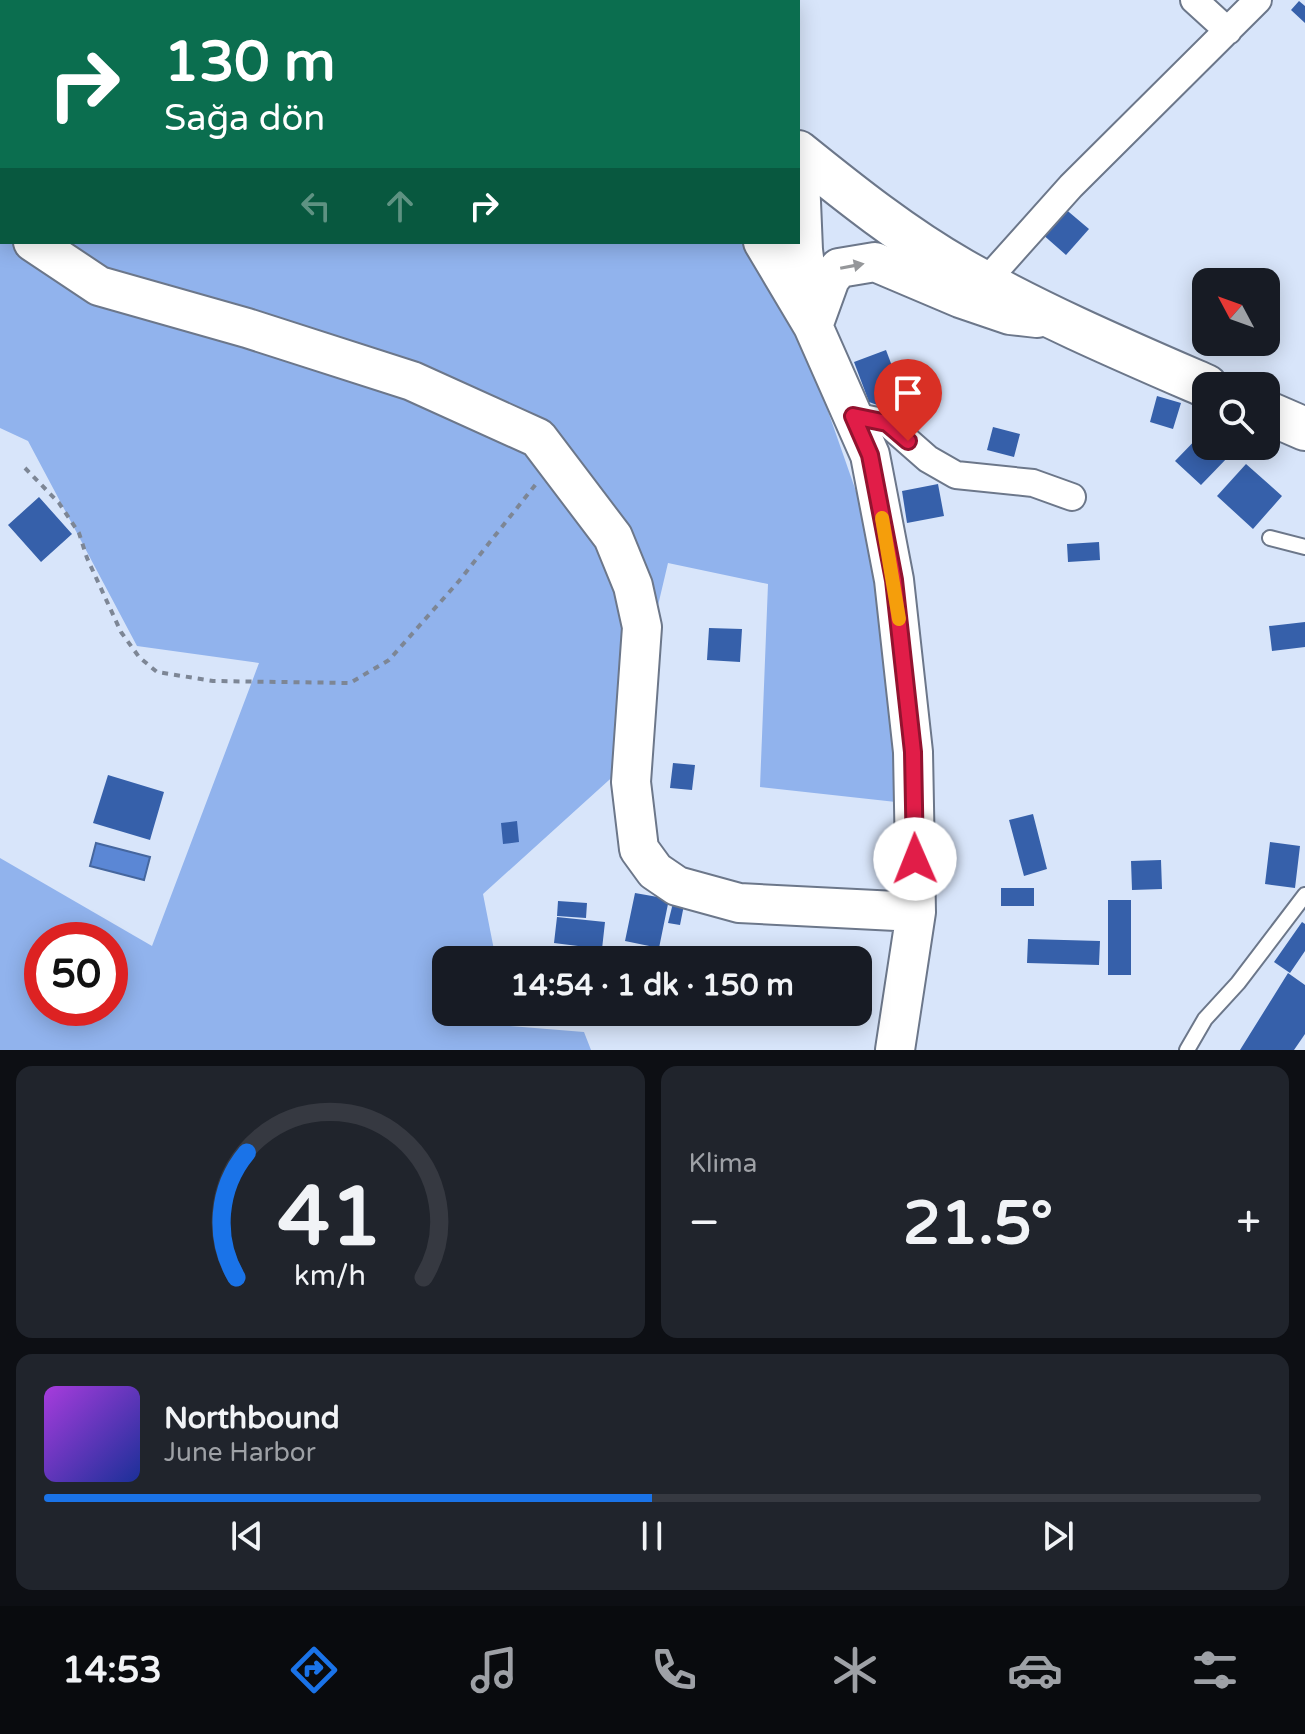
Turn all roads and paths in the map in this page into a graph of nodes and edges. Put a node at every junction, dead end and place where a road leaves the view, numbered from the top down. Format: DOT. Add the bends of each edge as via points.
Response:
graph roads {
  1 [pos="1194,0"];
  2 [pos="1258,0"];
  3 [pos="1228,31"];
  4 [pos="800,155"];
  5 [pos="800,192"];
  6 [pos="36,244"];
  7 [pos="766,245"];
  8 [pos="985,282"];
  9 [pos="1052,319"];
  10 [pos="813,326"];
  11 [pos="1192,380"];
  12 [pos="853,416"];
  13 [pos="1280,418"];
  14 [pos="1305,429"];
  15 [pos="554,460"];
  16 [pos="25,468"];
  17 [pos="1072,497"];
  18 [pos="1270,538"];
  19 [pos="1305,547"];
  20 [pos="1305,895"];
  21 [pos="916,912"];
  22 [pos="895,1050"];
  23 [pos="1187,1050"];
  1 -- 3 [label="street"];
  2 -- 3 [label="street"];
  3 -- 8 [label="street" via="1071,186"];
  4 -- 8 [label="main road" via="884,219"];
  5 -- 10 [label="main road"];
  6 -- 15 [label="main road" via="99,286 412,381 538,438"];
  7 -- 10 [label="main road"];
  8 -- 9 [label="main road"];
  10 -- 9 [label="main road, one-way" via="839,268 875,262 1010,315"];
  9 -- 11 [label="main road"];
  10 -- 12 [label="main road"];
  12 -- 17 [label="street" via="887,423 928,459 956,475 1033,483"];
  12 -- 21 [label="main road" via="870,455 894,580 913,752"];
  13 -- 14 [label="main road"];
  15 -- 16 [label="path" via="389,660 350,683 336,684 213,681 157,672 121,632 79,533"];
  15 -- 21 [label="main road" via="613,537 633,586 642,627 631,782 639,849 655,871 677,886 739,903"];
  18 -- 19 [label="lane"];
  20 -- 23 [label="lane" via="1205,1019"];
  21 -- 22 [label="main road"];
}
